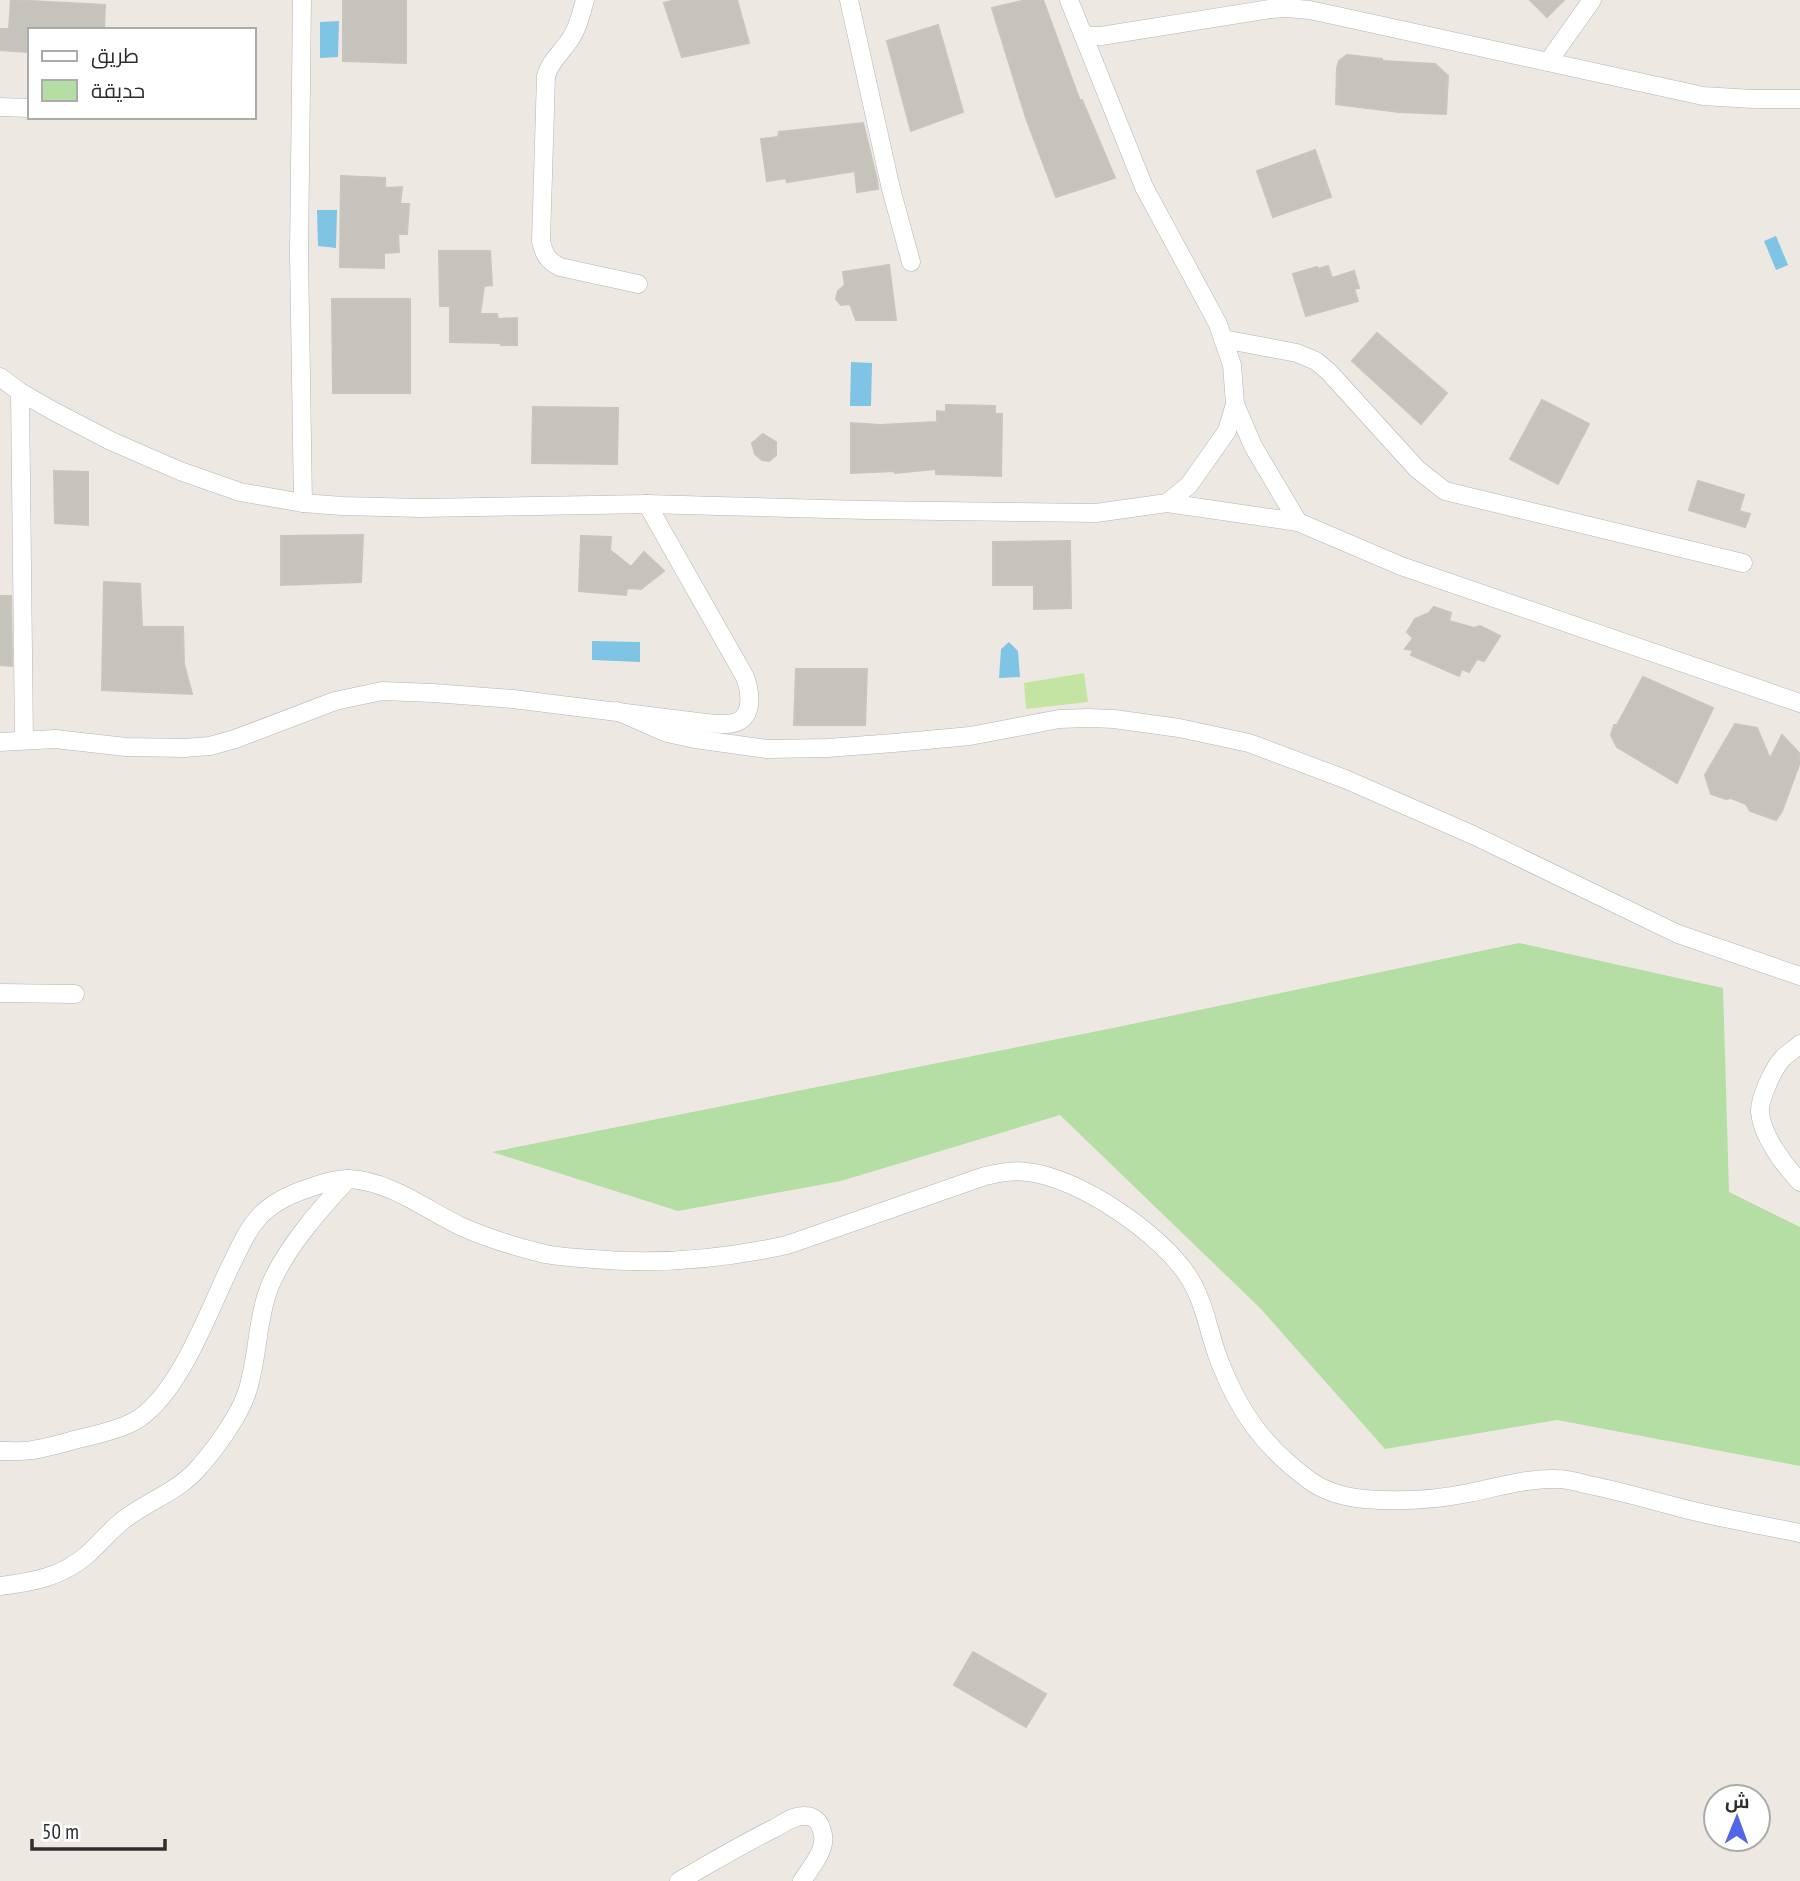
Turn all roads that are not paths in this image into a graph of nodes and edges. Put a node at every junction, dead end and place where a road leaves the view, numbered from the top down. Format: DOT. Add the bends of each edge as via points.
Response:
graph roads {
  1 [pos="302,0"];
  2 [pos="585,0"];
  3 [pos="849,0"];
  4 [pos="1069,0"];
  5 [pos="1592,0"];
  6 [pos="1083,32"];
  7 [pos="1548,62"];
  8 [pos="1800,99"];
  9 [pos="0,107"];
  10 [pos="28,108"];
  11 [pos="911,262"];
  12 [pos="638,284"];
  13 [pos="1223,339"];
  14 [pos="0,377"];
  15 [pos="20,391"];
  16 [pos="1235,404"];
  17 [pos="303,503"];
  18 [pos="1167,503"];
  19 [pos="647,504"];
  20 [pos="1298,522"];
  21 [pos="1743,563"];
  22 [pos="1800,703"];
  23 [pos="617,711"];
  24 [pos="24,740"];
  25 [pos="0,742"];
  26 [pos="1800,976"];
  27 [pos="0,993"];
  28 [pos="75,994"];
  29 [pos="1800,1044"];
  30 [pos="348,1179"];
  31 [pos="1800,1182"];
  32 [pos="0,1451"];
  33 [pos="1800,1533"];
  34 [pos="0,1586"];
  35 [pos="680,1881"];
  36 [pos="802,1881"];
  1 -- 17 [label="street" via="299,253"];
  2 -- 12 [label="street" via="574,35 546,76 541,242 550,262 560,267"];
  3 -- 11 [label="street"];
  4 -- 6 [label="street"];
  5 -- 7 [label="street"];
  6 -- 7 [label="street" via="1101,36 1287,8"];
  6 -- 13 [label="street" via="1144,187"];
  7 -- 8 [label="street" via="1703,96"];
  9 -- 10 [label="street"];
  13 -- 16 [label="street" via="1232,365"];
  13 -- 21 [label="street" via="1316,360 1417,469 1445,491"];
  14 -- 15 [label="street"];
  15 -- 17 [label="street" via="93,432 180,471 240,492"];
  15 -- 24 [label="street"];
  16 -- 18 [label="street" via="1227,431 1188,485"];
  16 -- 20 [label="street" via="1253,446"];
  17 -- 19 [label="street" via="419,508"];
  18 -- 19 [label="street" via="1096,513"];
  18 -- 20 [label="street"];
  19 -- 23 [label="street" via="742,668 750,702 743,718 730,723"];
  20 -- 22 [label="street" via="1401,566"];
  23 -- 24 [label="street" via="382,691 335,701 210,746 126,747"];
  23 -- 26 [label="street" via="667,733 767,748 827,748 970,736 1079,718 1179,728 1250,743 1473,835 1678,934"];
  24 -- 25 [label="street"];
  27 -- 28 [label="street"];
  29 -- 31 [label="street" via="1781,1060 1759,1111 1776,1154"];
  30 -- 32 [label="street" via="287,1196 254,1221 173,1381 147,1412 133,1422 91,1436 30,1450"];
  30 -- 33 [label="street" via="383,1186 470,1230 548,1254 670,1261 786,1245 985,1176 1026,1171 1047,1175 1120,1212 1174,1258 1202,1303 1240,1406 1282,1459 1312,1483 1354,1498 1412,1501 1537,1479 1561,1479"];
  30 -- 34 [label="street" via="275,1275 246,1394 201,1466 173,1489 135,1510 65,1571"];
  35 -- 36 [label="street" via="752,1838 804,1815 820,1823 825,1836"];
}
